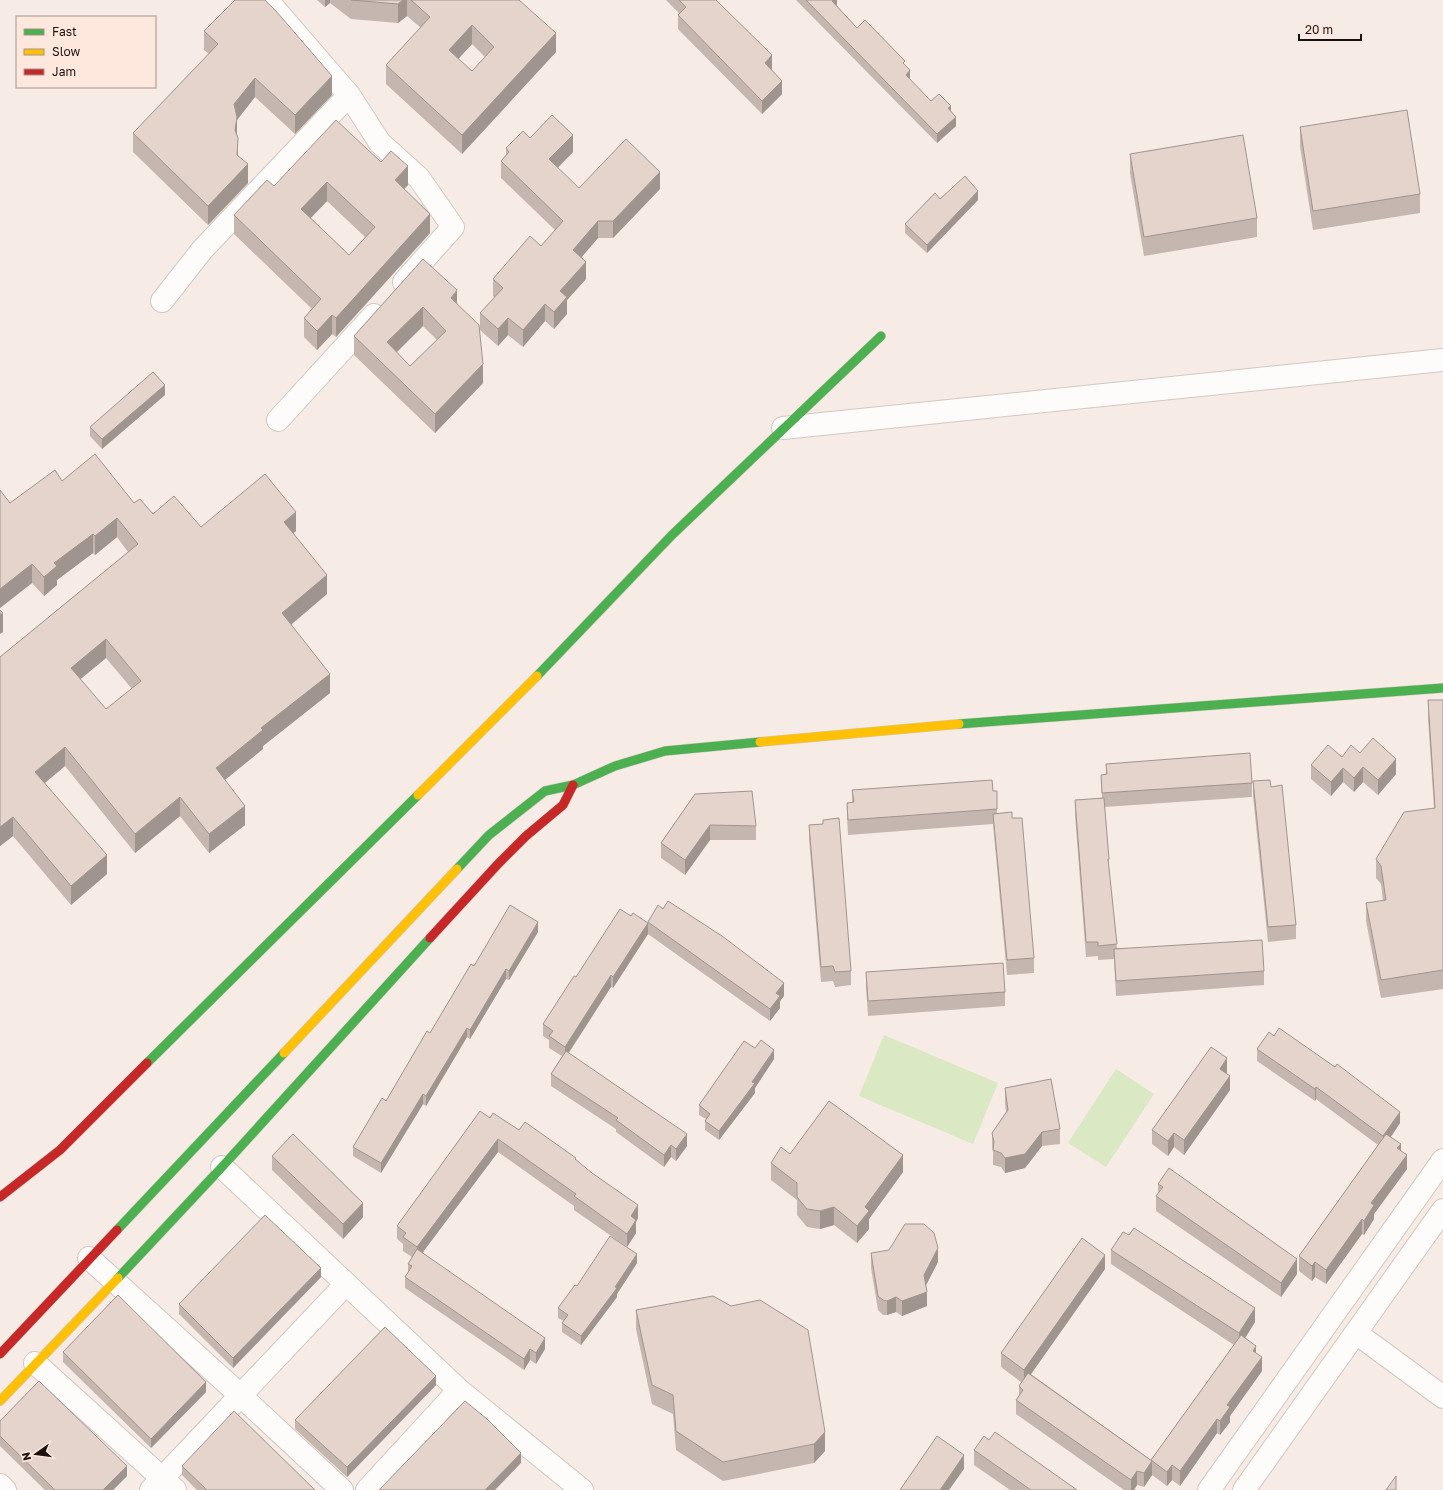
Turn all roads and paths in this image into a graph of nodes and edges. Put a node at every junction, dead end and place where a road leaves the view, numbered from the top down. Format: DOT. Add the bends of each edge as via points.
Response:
graph roads {
  1 [pos="267,0"];
  2 [pos="349,96"];
  3 [pos="162,301"];
  4 [pos="881,336"];
  5 [pos="1443,360"];
  6 [pos="278,420"];
  7 [pos="783,428"];
  8 [pos="1443,688"];
  9 [pos="573,785"];
  10 [pos="1443,1160"];
  11 [pos="222,1167"];
  12 [pos="0,1196"];
  13 [pos="1443,1210"];
  14 [pos="89,1258"];
  15 [pos="114,1282"];
  16 [pos="345,1285"];
  17 [pos="1356,1333"];
  18 [pos="0,1354"];
  19 [pos="35,1363"];
  20 [pos="459,1390"];
  21 [pos="240,1395"];
  22 [pos="1443,1397"];
  23 [pos="0,1401"];
  24 [pos="0,1485"];
  25 [pos="163,1486"];
  26 [pos="5,1490"];
  27 [pos="342,1490"];
  28 [pos="367,1490"];
  29 [pos="582,1490"];
  30 [pos="1209,1490"];
  31 [pos="1244,1490"];
  1 -- 2 [label="street"];
  2 -- 3 [label="street" via="202,250"];
  2 -- 6 [label="street" via="380,143 419,178 453,228"];
  4 -- 7 [label="main road"];
  5 -- 7 [label="street"];
  7 -- 12 [label="main road" via="672,535 526,686 60,1150"];
  8 -- 9 [label="main road" via="1039,717 665,751 615,766"];
  9 -- 11 [label="main road" via="563,805 498,864"];
  9 -- 14 [label="main road" via="545,791 489,835"];
  10 -- 30 [label="street"];
  11 -- 15 [label="main road"];
  11 -- 16 [label="street"];
  13 -- 17 [label="street"];
  14 -- 15 [label="street"];
  14 -- 18 [label="main road"];
  15 -- 19 [label="main road"];
  15 -- 21 [label="street"];
  16 -- 20 [label="street"];
  16 -- 21 [label="street"];
  17 -- 22 [label="street"];
  17 -- 31 [label="street"];
  19 -- 23 [label="main road"];
  19 -- 25 [label="street"];
  20 -- 28 [label="street"];
  20 -- 29 [label="street"];
  21 -- 25 [label="street"];
  21 -- 27 [label="street"];
  24 -- 26 [label="street"];
}
